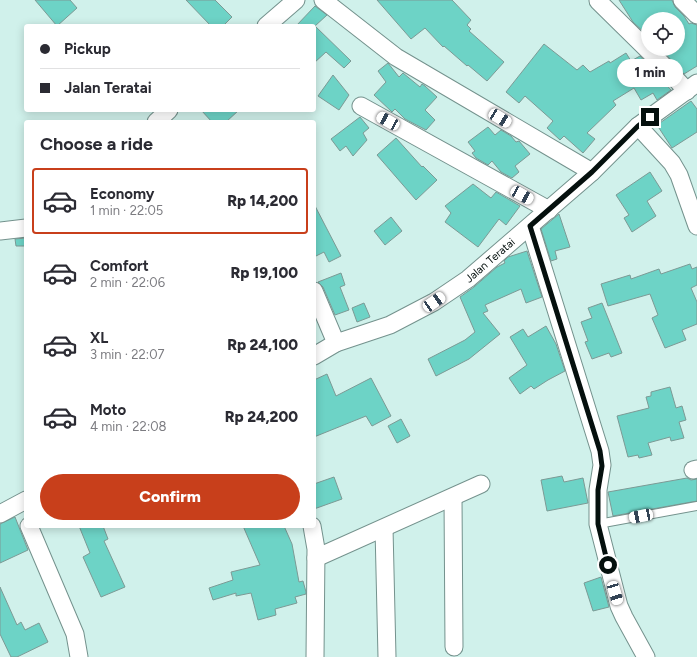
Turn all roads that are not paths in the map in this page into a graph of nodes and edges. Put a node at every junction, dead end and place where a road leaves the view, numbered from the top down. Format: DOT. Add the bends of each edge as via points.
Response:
graph roads {
  1 [pos="296,0"];
  2 [pos="323,0"];
  3 [pos="682,0"];
  4 [pos="598,1"];
  5 [pos="697,15"];
  6 [pos="268,24"];
  7 [pos="692,87"];
  8 [pos="361,106"];
  9 [pos="167,112"];
  10 [pos="158,120"];
  11 [pos="638,126"];
  12 [pos="592,172"];
  13 [pos="549,210"];
  14 [pos="530,226"];
  15 [pos="697,226"];
  16 [pos="24,228"];
  17 [pos="0,231"];
  18 [pos="316,296"];
  19 [pos="336,343"];
  20 [pos="316,355"];
  21 [pos="481,484"];
  22 [pos="453,497"];
  23 [pos="22,502"];
  24 [pos="697,506"];
  25 [pos="0,514"];
  26 [pos="598,524"];
  27 [pos="30,528"];
  28 [pos="312,528"];
  29 [pos="384,528"];
  30 [pos="316,558"];
  31 [pos="454,647"];
  32 [pos="79,657"];
  33 [pos="315,657"];
  34 [pos="387,657"];
  35 [pos="646,657"];
  1 -- 6 [label="street"];
  2 -- 12 [label="street" via="396,57"];
  3 -- 5 [label="street"];
  4 -- 7 [label="street" via="660,62"];
  7 -- 11 [label="street, Jalan Teratai"];
  8 -- 13 [label="street"];
  9 -- 10 [label="street"];
  11 -- 12 [label="street, Jalan Teratai"];
  11 -- 15 [label="street" via="672,163 679,175"];
  12 -- 13 [label="street, Jalan Teratai"];
  13 -- 14 [label="street, Jalan Teratai"];
  14 -- 19 [label="street, Jalan Teratai" via="468,279 434,302 390,325"];
  14 -- 26 [label="street" via="600,451 602,466 598,490"];
  16 -- 17 [label="street"];
  18 -- 19 [label="street"];
  19 -- 20 [label="street, Jalan Teratai"];
  21 -- 22 [label="street"];
  22 -- 29 [label="street"];
  22 -- 31 [label="street"];
  23 -- 25 [label="street"];
  24 -- 26 [label="lane"];
  26 -- 35 [label="street" via="619,606"];
  27 -- 32 [label="street" via="75,634"];
  28 -- 30 [label="street"];
  29 -- 30 [label="street"];
  29 -- 34 [label="street"];
  30 -- 33 [label="street"];
}
